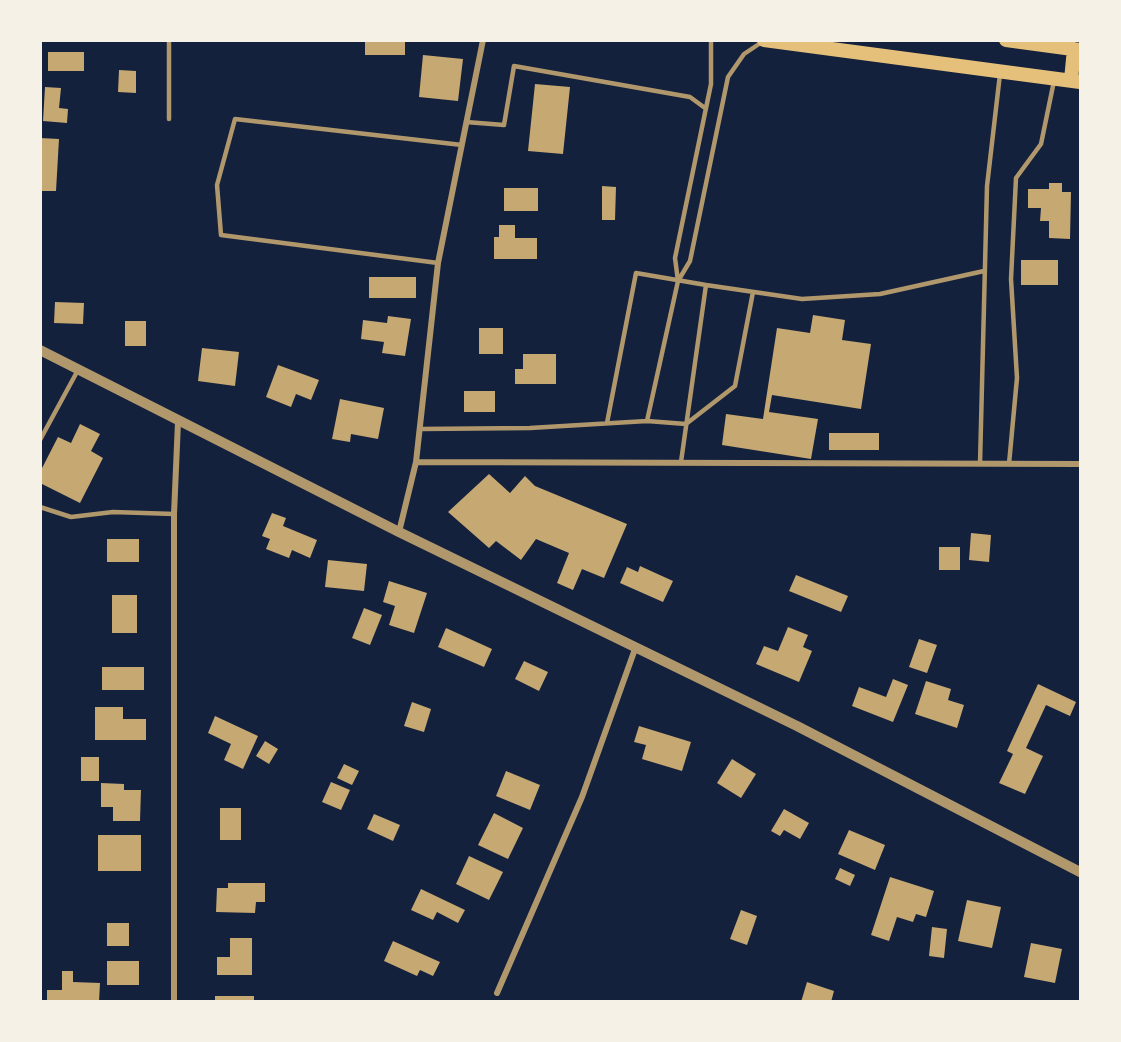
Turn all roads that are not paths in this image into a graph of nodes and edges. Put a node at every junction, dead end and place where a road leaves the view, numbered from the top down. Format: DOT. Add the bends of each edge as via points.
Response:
graph roads {
  1 [pos="169,40"];
  2 [pos="483,40"];
  3 [pos="711,40"];
  4 [pos="764,40"];
  5 [pos="1006,40"];
  6 [pos="1076,45"];
  7 [pos="1000,71"];
  8 [pos="1055,78"];
  9 [pos="1076,81"];
  10 [pos="705,108"];
  11 [pos="169,119"];
  12 [pos="466,122"];
  13 [pos="462,146"];
  14 [pos="438,263"];
  15 [pos="984,271"];
  16 [pos="678,281"];
  17 [pos="706,285"];
  18 [pos="753,292"];
  19 [pos="40,350"];
  20 [pos="78,370"];
  21 [pos="178,422"];
  22 [pos="647,422"];
  23 [pos="607,423"];
  24 [pos="686,424"];
  25 [pos="420,429"];
  26 [pos="40,440"];
  27 [pos="416,462"];
  28 [pos="681,462"];
  29 [pos="980,464"];
  30 [pos="1009,464"];
  31 [pos="1080,464"];
  32 [pos="40,507"];
  33 [pos="174,514"];
  34 [pos="399,532"];
  35 [pos="635,649"];
  36 [pos="1080,872"];
  37 [pos="497,993"];
  38 [pos="174,1002"];
  1 -- 11 [label="lane"];
  2 -- 12 [label="street"];
  3 -- 10 [label="lane" via="711,84"];
  4 -- 7 [label="main road"];
  4 -- 16 [label="lane" via="744,54 728,77 690,261"];
  5 -- 6 [label="main road"];
  6 -- 9 [label="main road"];
  7 -- 8 [label="main road"];
  7 -- 15 [label="lane" via="987,186"];
  8 -- 9 [label="main road"];
  8 -- 30 [label="lane" via="1041,144 1016,178 1011,279 1017,378"];
  10 -- 12 [label="lane" via="690,97 514,66 504,125"];
  10 -- 16 [label="lane" via="675,258"];
  12 -- 13 [label="street"];
  13 -- 14 [label="street"];
  13 -- 14 [label="lane" via="236,119 218,185 221,235"];
  14 -- 25 [label="street"];
  15 -- 18 [label="lane" via="880,294 802,298"];
  15 -- 29 [label="lane"];
  16 -- 17 [label="lane"];
  16 -- 22 [label="lane"];
  16 -- 23 [label="lane" via="636,273"];
  17 -- 18 [label="lane"];
  17 -- 24 [label="lane"];
  18 -- 24 [label="lane" via="735,386"];
  19 -- 20 [label="street"];
  20 -- 21 [label="street"];
  20 -- 26 [label="lane"];
  21 -- 33 [label="street"];
  21 -- 34 [label="street"];
  22 -- 23 [label="lane"];
  22 -- 24 [label="lane"];
  23 -- 25 [label="lane"];
  24 -- 28 [label="lane"];
  25 -- 27 [label="street"];
  27 -- 28 [label="street"];
  27 -- 34 [label="street"];
  28 -- 29 [label="street"];
  29 -- 30 [label="street"];
  30 -- 31 [label="street"];
  32 -- 33 [label="lane" via="71,517 113,512"];
  33 -- 38 [label="street"];
  34 -- 35 [label="street"];
  35 -- 36 [label="street" via="797,726"];
  35 -- 37 [label="street" via="582,797"];
}
